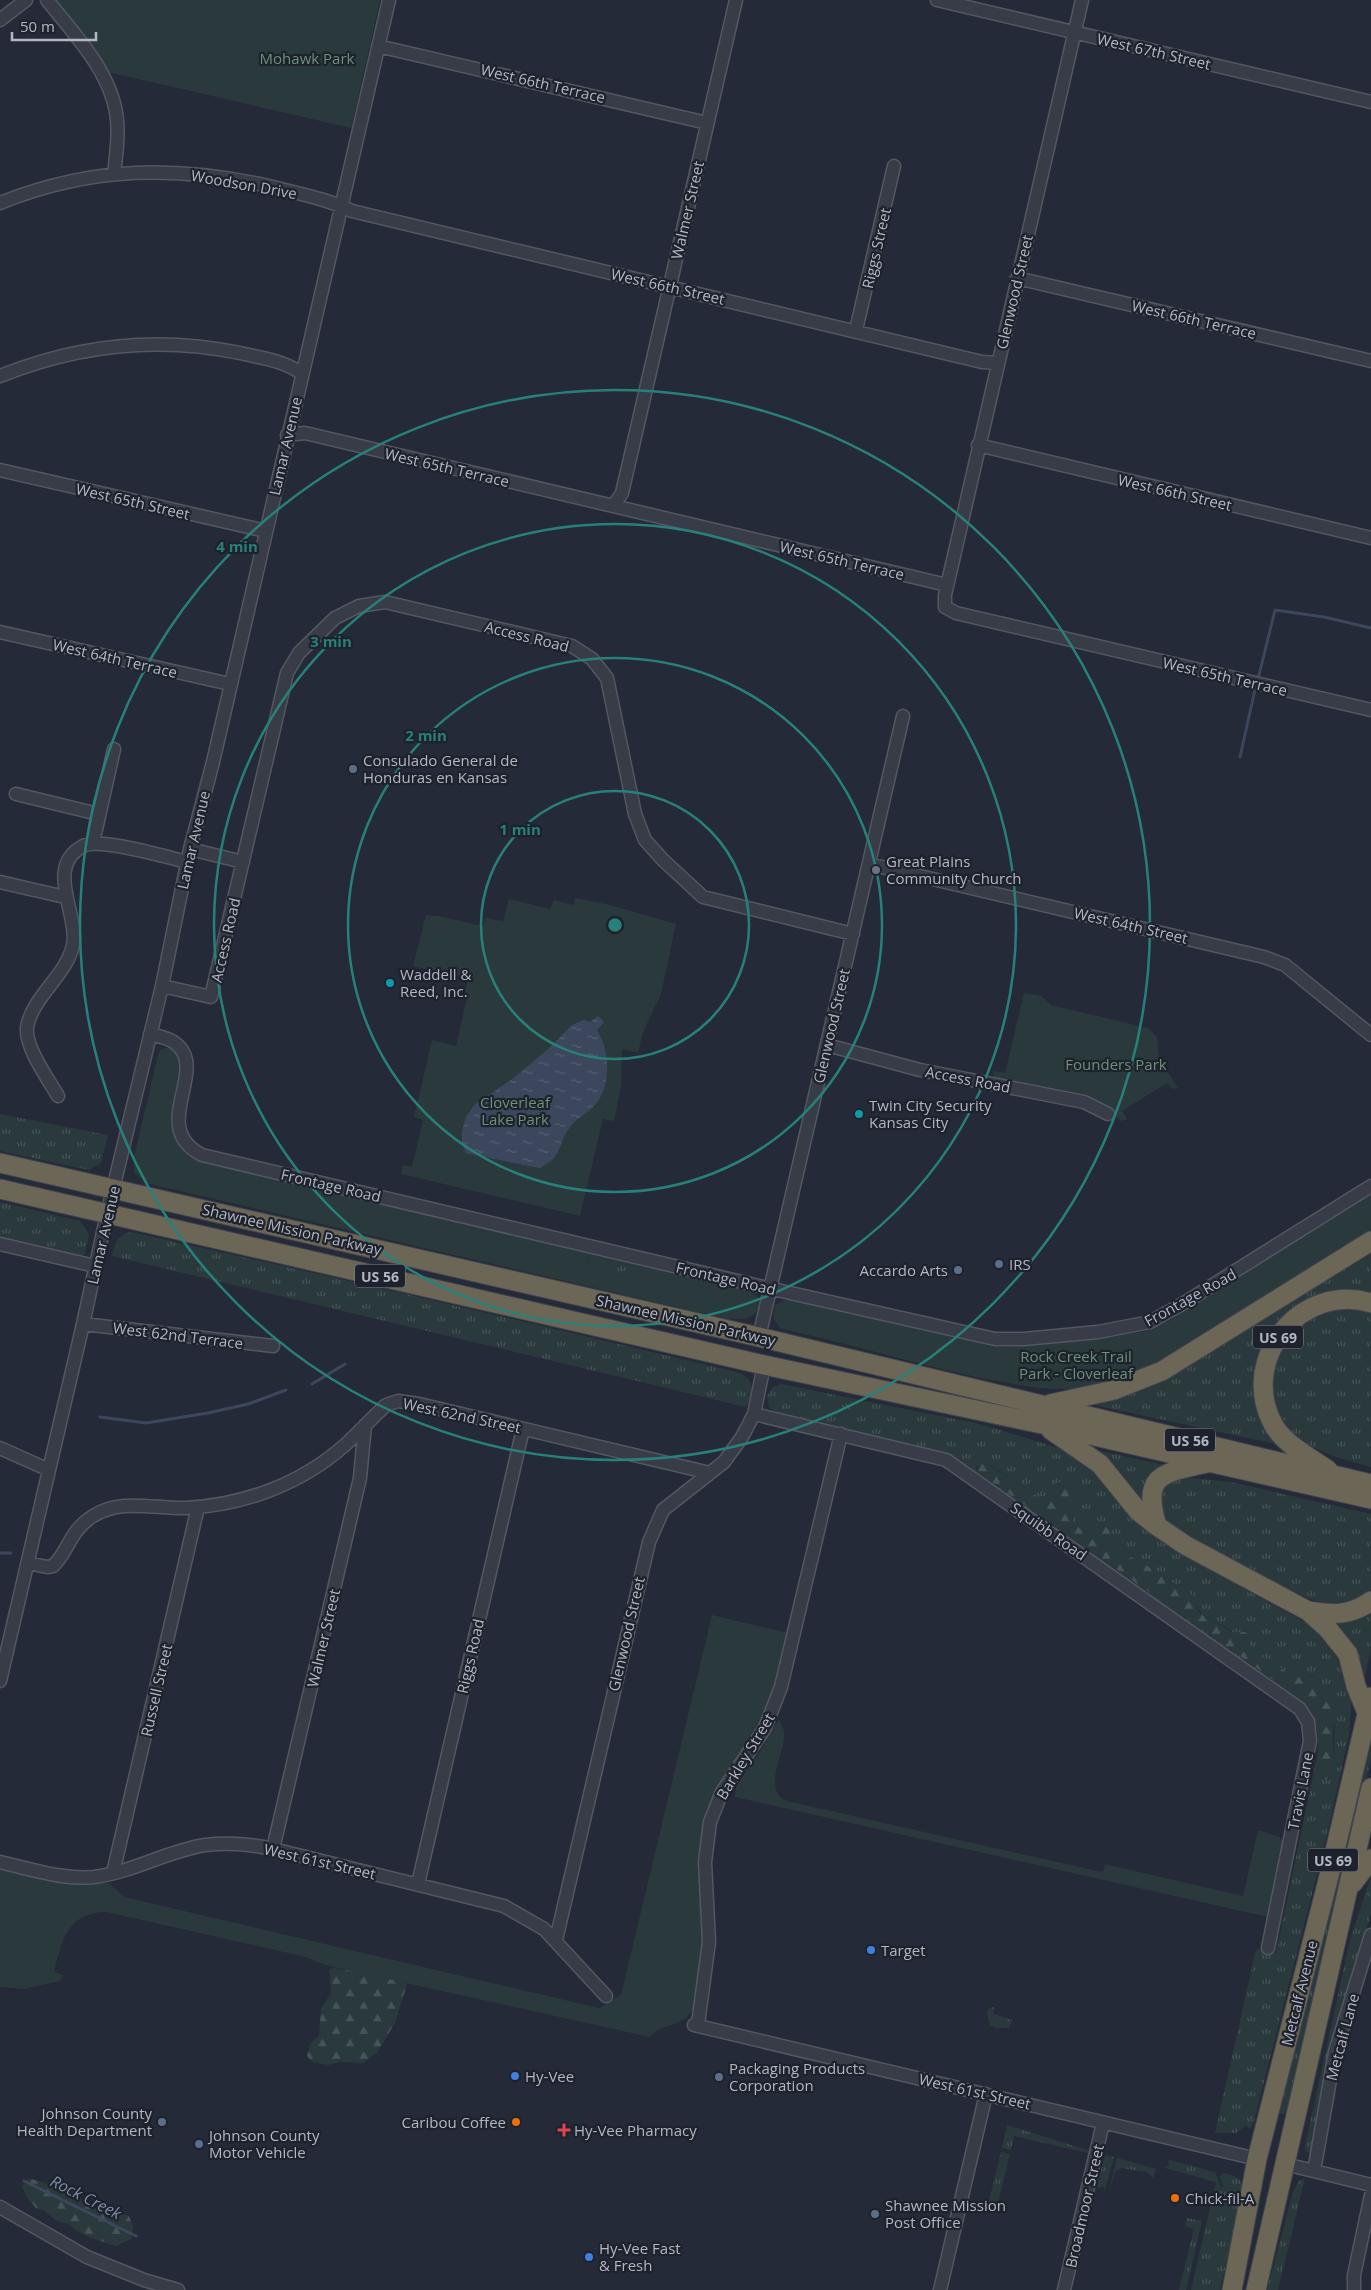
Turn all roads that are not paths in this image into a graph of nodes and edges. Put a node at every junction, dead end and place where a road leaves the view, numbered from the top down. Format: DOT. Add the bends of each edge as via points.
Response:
graph roads {
  1 [pos="26,0"];
  2 [pos="47,0"];
  3 [pos="389,0"];
  4 [pos="736,0"];
  5 [pos="937,0"];
  6 [pos="1082,0"];
  7 [pos="0,20"];
  8 [pos="1075,32"];
  9 [pos="378,46"];
  10 [pos="1371,102"];
  11 [pos="707,123"];
  12 [pos="894,166"];
  13 [pos="114,174"];
  14 [pos="0,203"];
  15 [pos="340,205"];
  16 [pos="1017,278"];
  17 [pos="670,287"];
  18 [pos="856,330"];
  19 [pos="1371,361"];
  20 [pos="998,363"];
  21 [pos="301,373"];
  22 [pos="0,376"];
  23 [pos="287,435"];
  24 [pos="978,446"];
  25 [pos="0,470"];
  26 [pos="613,506"];
  27 [pos="266,531"];
  28 [pos="1371,538"];
  29 [pos="947,585"];
  30 [pos="0,632"];
  31 [pos="230,684"];
  32 [pos="1371,710"];
  33 [pos="903,716"];
  34 [pos="114,749"];
  35 [pos="16,794"];
  36 [pos="98,814"];
  37 [pos="93,842"];
  38 [pos="190,849"];
  39 [pos="187,862"];
  40 [pos="243,862"];
  41 [pos="869,864"];
  42 [pos="0,882"];
  43 [pos="65,897"];
  44 [pos="853,934"];
  45 [pos="162,986"];
  46 [pos="150,1034"];
  47 [pos="1371,1035"];
  48 [pos="827,1045"];
  49 [pos="58,1096"];
  50 [pos="1108,1114"];
  51 [pos="0,1162"];
  52 [pos="1371,1186"];
  53 [pos="113,1188"];
  54 [pos="0,1190"];
  55 [pos="107,1214"];
  56 [pos="1371,1241"];
  57 [pos="0,1244"];
  58 [pos="95,1266"];
  59 [pos="769,1288"];
  60 [pos="1371,1303"];
  61 [pos="83,1324"];
  62 [pos="759,1337"];
  63 [pos="273,1346"];
  64 [pos="801,1347"];
  65 [pos="724,1355"];
  66 [pos="764,1365"];
  67 [pos="754,1414"];
  68 [pos="1044,1414"];
  69 [pos="365,1425"];
  70 [pos="523,1429"];
  71 [pos="841,1434"];
  72 [pos="0,1448"];
  73 [pos="1211,1462"];
  74 [pos="49,1470"];
  75 [pos="710,1473"];
  76 [pos="1335,1475"];
  77 [pos="1365,1490"];
  78 [pos="198,1507"];
  79 [pos="1157,1526"];
  80 [pos="28,1563"];
  81 [pos="1371,1601"];
  82 [pos="1308,1611"];
  83 [pos="1240,1666"];
  84 [pos="0,1681"];
  85 [pos="1369,1705"];
  86 [pos="1371,1788"];
  87 [pos="273,1849"];
  88 [pos="1371,1859"];
  89 [pos="0,1862"];
  90 [pos="114,1873"];
  91 [pos="418,1884"];
  92 [pos="1348,1890"];
  93 [pos="1371,1935"];
  94 [pos="556,1940"];
  95 [pos="1268,1948"];
  96 [pos="606,1996"];
  97 [pos="696,2025"];
  98 [pos="1304,2088"];
  99 [pos="986,2094"];
  100 [pos="1103,2123"];
  101 [pos="1257,2159"];
  102 [pos="1285,2164"];
  103 [pos="1314,2170"];
  104 [pos="1371,2185"];
  105 [pos="1371,2195"];
  106 [pos="0,2207"];
  107 [pos="178,2290"];
  108 [pos="940,2290"];
  109 [pos="1064,2290"];
  110 [pos="1232,2290"];
  111 [pos="1254,2290"];
  112 [pos="1354,2290"];
  1 -- 7 [label="street"];
  2 -- 13 [label="street" via="93,59 108,86 117,119"];
  3 -- 9 [label="street, Lamar Avenue"];
  4 -- 11 [label="street, Walmer Street"];
  5 -- 8 [label="street, West 67th Street"];
  6 -- 8 [label="street, Glenwood Street"];
  8 -- 10 [label="street, West 67th Street"];
  8 -- 16 [label="street, Glenwood Street"];
  9 -- 11 [label="street, West 66th Terrace"];
  9 -- 15 [label="street, Lamar Avenue"];
  11 -- 17 [label="street, Walmer Street"];
  12 -- 18 [label="street, Riggs Street"];
  13 -- 14 [label="street, Woodson Drive" via="56,184"];
  13 -- 15 [label="street, Woodson Drive" via="177,172 216,176"];
  15 -- 17 [label="street, West 66th Street" via="352,211"];
  15 -- 21 [label="street, Lamar Avenue"];
  16 -- 19 [label="street, West 66th Terrace"];
  16 -- 20 [label="street, Glenwood Street"];
  17 -- 18 [label="street, West 66th Street"];
  17 -- 26 [label="street, Walmer Street" via="622,493"];
  18 -- 20 [label="street, West 66th Street" via="982,362"];
  20 -- 24 [label="street, Glenwood Street"];
  21 -- 22 [label="street" via="287,364 262,358 215,348 166,344 110,346 60,355"];
  21 -- 23 [label="street, Lamar Avenue"];
  23 -- 26 [label="street, West 65th Terrace" via="305,433"];
  23 -- 27 [label="street, Lamar Avenue"];
  24 -- 28 [label="street, West 66th Street"];
  24 -- 29 [label="street, Glenwood Street"];
  25 -- 27 [label="street, West 65th Street"];
  26 -- 29 [label="street, West 65th Terrace"];
  27 -- 31 [label="street, Lamar Avenue"];
  29 -- 32 [label="street, West 65th Terrace" via="945,608 956,614"];
  30 -- 31 [label="street, West 64th Terrace"];
  31 -- 38 [label="street, Lamar Avenue"];
  33 -- 41 [label="street, Glenwood Street"];
  34 -- 36 [label="street"];
  35 -- 36 [label="street"];
  36 -- 37 [label="street"];
  37 -- 39 [label="street"];
  37 -- 43 [label="street" via="72,854 65,875"];
  38 -- 39 [label="street, Lamar Avenue"];
  38 -- 40 [label="street"];
  39 -- 45 [label="street, Lamar Avenue"];
  40 -- 44 [label="street, Access Road" via="287,673 299,652 335,618 359,606 385,602 572,646 592,659 607,678 634,814 645,840 663,860 703,897"];
  40 -- 45 [label="street, Access Road" via="212,997"];
  41 -- 44 [label="street, Glenwood Street"];
  41 -- 47 [label="street, West 64th Street" via="1264,957 1285,965"];
  42 -- 43 [label="street"];
  43 -- 49 [label="street" via="74,929 73,945 64,965 32,1013 27,1029 32,1052"];
  44 -- 48 [label="street, Glenwood Street"];
  45 -- 46 [label="street, Lamar Avenue"];
  46 -- 53 [label="street, Lamar Avenue"];
  46 -- 59 [label="street, Frontage Road" via="174,1041 187,1058 178,1126 184,1141 202,1154"];
  48 -- 50 [label="street, Access Road" via="920,1070 1084,1102"];
  48 -- 59 [label="street, Glenwood Street"];
  51 -- 53 [label="highway, Shawnee Mission Parkway / US 56"];
  52 -- 59 [label="street, Frontage Road" via="1184,1303 1134,1327 1024,1339 994,1339"];
  53 -- 55 [label="street, Lamar Avenue"];
  53 -- 62 [label="highway, Shawnee Mission Parkway / US 56"];
  54 -- 55 [label="highway, Shawnee Mission Parkway / US 56"];
  55 -- 58 [label="street, Lamar Avenue"];
  55 -- 65 [label="highway, Shawnee Mission Parkway / US 56"];
  56 -- 68 [label="highway" via="1162,1371"];
  57 -- 58 [label="street"];
  58 -- 61 [label="street, Lamar Avenue"];
  59 -- 62 [label="street, Glenwood Street"];
  60 -- 76 [label="highway, US 69" via="1340,1300 1307,1310 1277,1337 1265,1362 1263,1388 1268,1412 1280,1436"];
  61 -- 63 [label="street, West 62nd Terrace"];
  61 -- 74 [label="street, Lamar Avenue"];
  62 -- 64 [label="highway, Shawnee Mission Parkway / US 56"];
  62 -- 65 [label="highway" via="750,1345"];
  64 -- 66 [label="highway"];
  64 -- 68 [label="highway, Shawnee Mission Parkway / US 56"];
  65 -- 66 [label="highway, Shawnee Mission Parkway / US 56"];
  66 -- 67 [label="street, Glenwood Street"];
  66 -- 68 [label="highway, Shawnee Mission Parkway / US 56"];
  67 -- 71 [label="street"];
  67 -- 75 [label="street, Glenwood Street" via="746,1432 729,1455"];
  68 -- 73 [label="highway, Shawnee Mission Parkway / US 56"];
  68 -- 76 [label="highway, Shawnee Mission Parkway / US 56"];
  68 -- 79 [label="highway" via="1100,1464 1134,1507"];
  69 -- 70 [label="street, West 62nd Street" via="386,1405 398,1401"];
  69 -- 78 [label="street, West 62nd Street" via="334,1454 289,1482 237,1501"];
  69 -- 87 [label="street, Walmer Street" via="360,1478"];
  70 -- 75 [label="street, West 62nd Street"];
  70 -- 91 [label="street, Riggs Road"];
  71 -- 83 [label="street, Squibb Road" via="936,1456 950,1463"];
  71 -- 97 [label="street, Barkley Street" via="781,1687 765,1728 722,1792 709,1826 705,1867 709,1942"];
  72 -- 74 [label="street"];
  73 -- 77 [label="highway, Shawnee Mission Parkway / US 56"];
  73 -- 79 [label="highway" via="1169,1472 1156,1483 1150,1504"];
  74 -- 80 [label="street, Lamar Avenue"];
  75 -- 94 [label="street, Glenwood Street" via="663,1510 648,1542"];
  76 -- 77 [label="highway, Shawnee Mission Parkway / US 56"];
  78 -- 80 [label="street, West 62nd Street" via="126,1505 110,1509 93,1516 78,1528 53,1566"];
  78 -- 90 [label="street, Russell Street"];
  79 -- 82 [label="highway" via="1185,1545"];
  80 -- 84 [label="street, Lamar Avenue"];
  81 -- 82 [label="highway" via="1362,1608 1342,1614"];
  82 -- 85 [label="highway" via="1348,1654 1356,1686"];
  83 -- 95 [label="street, Travis Lane" via="1297,1706 1305,1715 1310,1732"];
  85 -- 101 [label="highway, Metcalf Avenue / US 69"];
  86 -- 92 [label="highway, Metcalf Avenue"];
  87 -- 90 [label="street, West 61st Street" via="239,1844 204,1845"];
  87 -- 91 [label="street, West 61st Street"];
  88 -- 92 [label="highway, US 69"];
  89 -- 90 [label="street, West 61st Street" via="74,1877"];
  91 -- 94 [label="street, West 61st Street" via="500,1904 538,1925"];
  92 -- 98 [label="highway, Metcalf Avenue / US 69"];
  93 -- 103 [label="street, Metcalf Lane" via="1335,2052"];
  94 -- 96 [label="street, West 61st Street"];
  97 -- 99 [label="street, West 61st Street"];
  98 -- 101 [label="highway" via="1286,2122"];
  98 -- 102 [label="highway, Metcalf Avenue / US 69"];
  99 -- 100 [label="street, West 61st Street"];
  99 -- 108 [label="street"];
  100 -- 101 [label="street, West 61st Street"];
  100 -- 109 [label="street, Broadmoor Street"];
  101 -- 110 [label="highway, Metcalf Avenue / US 69"];
  101 -- 111 [label="highway" via="1265,2167 1268,2179 1259,2222"];
  102 -- 103 [label="street"];
  102 -- 111 [label="highway, Metcalf Avenue / US 69"];
  103 -- 104 [label="street"];
  105 -- 112 [label="street" via="1354,2275"];
  106 -- 107 [label="street" via="87,2257"];
}
